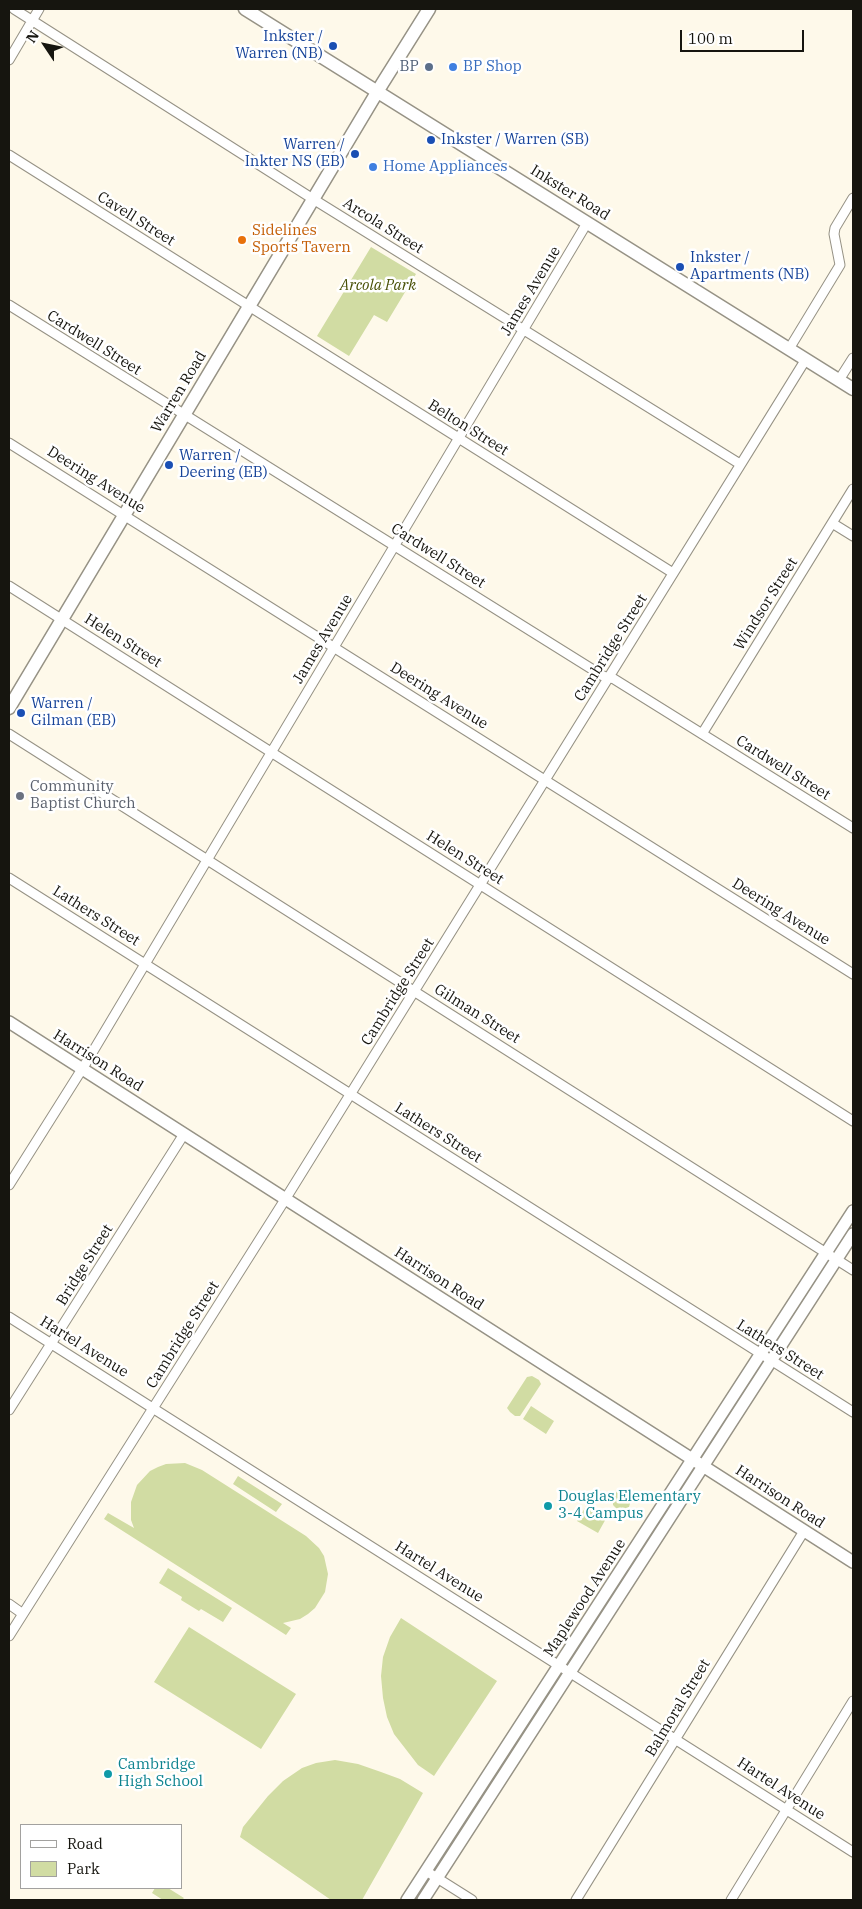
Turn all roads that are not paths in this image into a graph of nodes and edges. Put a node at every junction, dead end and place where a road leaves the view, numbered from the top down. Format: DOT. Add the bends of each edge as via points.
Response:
graph roads {
  1 [pos="14,9"];
  2 [pos="39,9"];
  3 [pos="245,9"];
  4 [pos="429,9"];
  5 [pos="32,20"];
  6 [pos="9,60"];
  7 [pos="377,92"];
  8 [pos="9,155"];
  9 [pos="853,198"];
  10 [pos="313,199"];
  11 [pos="587,223"];
  12 [pos="9,305"];
  13 [pos="249,306"];
  14 [pos="524,330"];
  15 [pos="789,349"];
  16 [pos="853,358"];
  17 [pos="806,359"];
  18 [pos="839,380"];
  19 [pos="853,389"];
  20 [pos="184,416"];
  21 [pos="459,438"];
  22 [pos="9,443"];
  23 [pos="740,464"];
  24 [pos="853,489"];
  25 [pos="124,514"];
  26 [pos="832,523"];
  27 [pos="853,536"];
  28 [pos="395,545"];
  29 [pos="674,573"];
  30 [pos="9,586"];
  31 [pos="62,619"];
  32 [pos="334,646"];
  33 [pos="609,678"];
  34 [pos="9,708"];
  35 [pos="9,734"];
  36 [pos="702,734"];
  37 [pos="272,751"];
  38 [pos="546,779"];
  39 [pos="853,828"];
  40 [pos="207,860"];
  41 [pos="9,878"];
  42 [pos="481,885"];
  43 [pos="145,963"];
  44 [pos="853,974"];
  45 [pos="415,991"];
  46 [pos="9,1022"];
  47 [pos="82,1068"];
  48 [pos="351,1094"];
  49 [pos="853,1121"];
  50 [pos="184,1134"];
  51 [pos="9,1185"];
  52 [pos="286,1198"];
  53 [pos="853,1211"];
  54 [pos="853,1234"];
  55 [pos="826,1253"];
  56 [pos="837,1259"];
  57 [pos="853,1270"];
  58 [pos="9,1317"];
  59 [pos="51,1344"];
  60 [pos="761,1354"];
  61 [pos="771,1361"];
  62 [pos="154,1408"];
  63 [pos="9,1410"];
  64 [pos="853,1412"];
  65 [pos="699,1462"];
  66 [pos="804,1531"];
  67 [pos="853,1562"];
  68 [pos="9,1604"];
  69 [pos="23,1614"];
  70 [pos="9,1636"];
  71 [pos="559,1665"];
  72 [pos="570,1672"];
  73 [pos="853,1702"];
  74 [pos="516,1732"];
  75 [pos="527,1738"];
  76 [pos="676,1739"];
  77 [pos="474,1796"];
  78 [pos="486,1803"];
  79 [pos="787,1810"];
  80 [pos="853,1852"];
  81 [pos="426,1871"];
  82 [pos="437,1878"];
  83 [pos="407,1900"];
  84 [pos="423,1900"];
  85 [pos="472,1900"];
  86 [pos="576,1900"];
  87 [pos="731,1900"];
  1 -- 5 [label="street, Arcola Street"];
  2 -- 5 [label="street"];
  3 -- 7 [label="main road, Inkster Road"];
  4 -- 7 [label="main road, Warren Road"];
  5 -- 6 [label="street"];
  5 -- 10 [label="street, Arcola Street"];
  7 -- 10 [label="main road, Warren Road"];
  7 -- 11 [label="main road, Inkster Road"];
  8 -- 13 [label="street, Cavell Street"];
  9 -- 15 [label="street" via="835,228 840,265"];
  10 -- 13 [label="main road, Warren Road"];
  10 -- 14 [label="street, Arcola Street"];
  11 -- 14 [label="street, James Avenue"];
  11 -- 15 [label="main road, Inkster Road"];
  12 -- 20 [label="street, Cardwell Street"];
  13 -- 20 [label="main road, Warren Road"];
  13 -- 21 [label="street, Belton Street"];
  14 -- 21 [label="street, James Avenue"];
  14 -- 23 [label="street, Arcola Street"];
  15 -- 17 [label="main road, Inkster Road"];
  16 -- 18 [label="street"];
  17 -- 18 [label="main road, Inkster Road"];
  17 -- 23 [label="street, Cambridge Street"];
  18 -- 19 [label="main road, Inkster Road"];
  20 -- 25 [label="main road, Warren Road"];
  20 -- 28 [label="street, Cardwell Street"];
  21 -- 28 [label="street, James Avenue"];
  21 -- 29 [label="street, Belton Street"];
  22 -- 25 [label="street, Deering Avenue"];
  23 -- 29 [label="street, Cambridge Street"];
  24 -- 26 [label="street, Windsor Street"];
  25 -- 31 [label="main road, Warren Road"];
  25 -- 32 [label="street, Deering Avenue"];
  26 -- 27 [label="street"];
  26 -- 36 [label="street, Windsor Street"];
  28 -- 32 [label="street, James Avenue"];
  28 -- 33 [label="street, Cardwell Street"];
  29 -- 33 [label="street, Cambridge Street"];
  30 -- 31 [label="street, Helen Street"];
  31 -- 34 [label="main road, Warren Road"];
  31 -- 37 [label="street, Helen Street"];
  32 -- 37 [label="street, James Avenue"];
  32 -- 38 [label="street, Deering Avenue"];
  33 -- 36 [label="street, Cardwell Street"];
  33 -- 38 [label="street, Cambridge Street"];
  35 -- 40 [label="street, Gilman Street"];
  36 -- 39 [label="street, Cardwell Street"];
  37 -- 40 [label="street, James Avenue"];
  37 -- 42 [label="street, Helen Street"];
  38 -- 42 [label="street, Cambridge Street"];
  38 -- 44 [label="street, Deering Avenue"];
  40 -- 43 [label="street, James Avenue"];
  40 -- 45 [label="street, Gilman Street"];
  41 -- 43 [label="street, Lathers Street"];
  42 -- 45 [label="street, Cambridge Street"];
  42 -- 49 [label="street, Helen Street"];
  43 -- 47 [label="street, James Avenue"];
  43 -- 48 [label="street, Lathers Street"];
  45 -- 48 [label="street, Cambridge Street"];
  45 -- 55 [label="street, Gilman Street"];
  46 -- 47 [label="street, Harrison Road"];
  47 -- 50 [label="street, Harrison Road"];
  47 -- 51 [label="street, James Avenue"];
  48 -- 52 [label="street, Cambridge Street"];
  48 -- 60 [label="street, Lathers Street"];
  50 -- 52 [label="street, Harrison Road"];
  50 -- 59 [label="street, Bridge Street"];
  52 -- 62 [label="street, Cambridge Street"];
  52 -- 65 [label="street, Harrison Road"];
  53 -- 55 [label="street, Maplewood Avenue"];
  54 -- 56 [label="street, Maplewood Avenue"];
  55 -- 56 [label="street, Gilman Street"];
  55 -- 60 [label="street, Maplewood Avenue"];
  56 -- 57 [label="street, Gilman Street"];
  56 -- 61 [label="street, Maplewood Avenue"];
  58 -- 59 [label="street, Hartel Avenue"];
  59 -- 62 [label="street, Hartel Avenue"];
  59 -- 63 [label="street, Bridge Street"];
  60 -- 61 [label="street, Lathers Street"];
  60 -- 65 [label="street, Maplewood Avenue"];
  61 -- 64 [label="street, Lathers Street"];
  61 -- 65 [label="street, Maplewood Avenue"];
  62 -- 69 [label="street, Cambridge Street"];
  62 -- 71 [label="street, Hartel Avenue"];
  65 -- 66 [label="street, Harrison Road"];
  65 -- 71 [label="street, Maplewood Avenue"];
  65 -- 72 [label="street, Maplewood Avenue"];
  66 -- 67 [label="street, Harrison Road"];
  66 -- 76 [label="street, Balmoral Street"];
  68 -- 69 [label="street"];
  69 -- 70 [label="street, Cambridge Street"];
  71 -- 72 [label="street, Hartel Avenue"];
  71 -- 74 [label="street, Maplewood Avenue"];
  72 -- 75 [label="street, Maplewood Avenue"];
  72 -- 76 [label="street, Hartel Avenue"];
  73 -- 79 [label="street"];
  74 -- 75 [label="street"];
  74 -- 77 [label="street, Maplewood Avenue"];
  75 -- 78 [label="street, Maplewood Avenue"];
  76 -- 79 [label="street, Hartel Avenue"];
  76 -- 86 [label="street, Balmoral Street"];
  77 -- 78 [label="street"];
  77 -- 81 [label="street, Maplewood Avenue"];
  78 -- 82 [label="street, Maplewood Avenue"];
  79 -- 80 [label="street, Hartel Avenue"];
  79 -- 87 [label="street"];
  81 -- 82 [label="street"];
  81 -- 83 [label="street, Maplewood Avenue"];
  82 -- 84 [label="street, Maplewood Avenue"];
  82 -- 85 [label="street"];
}
